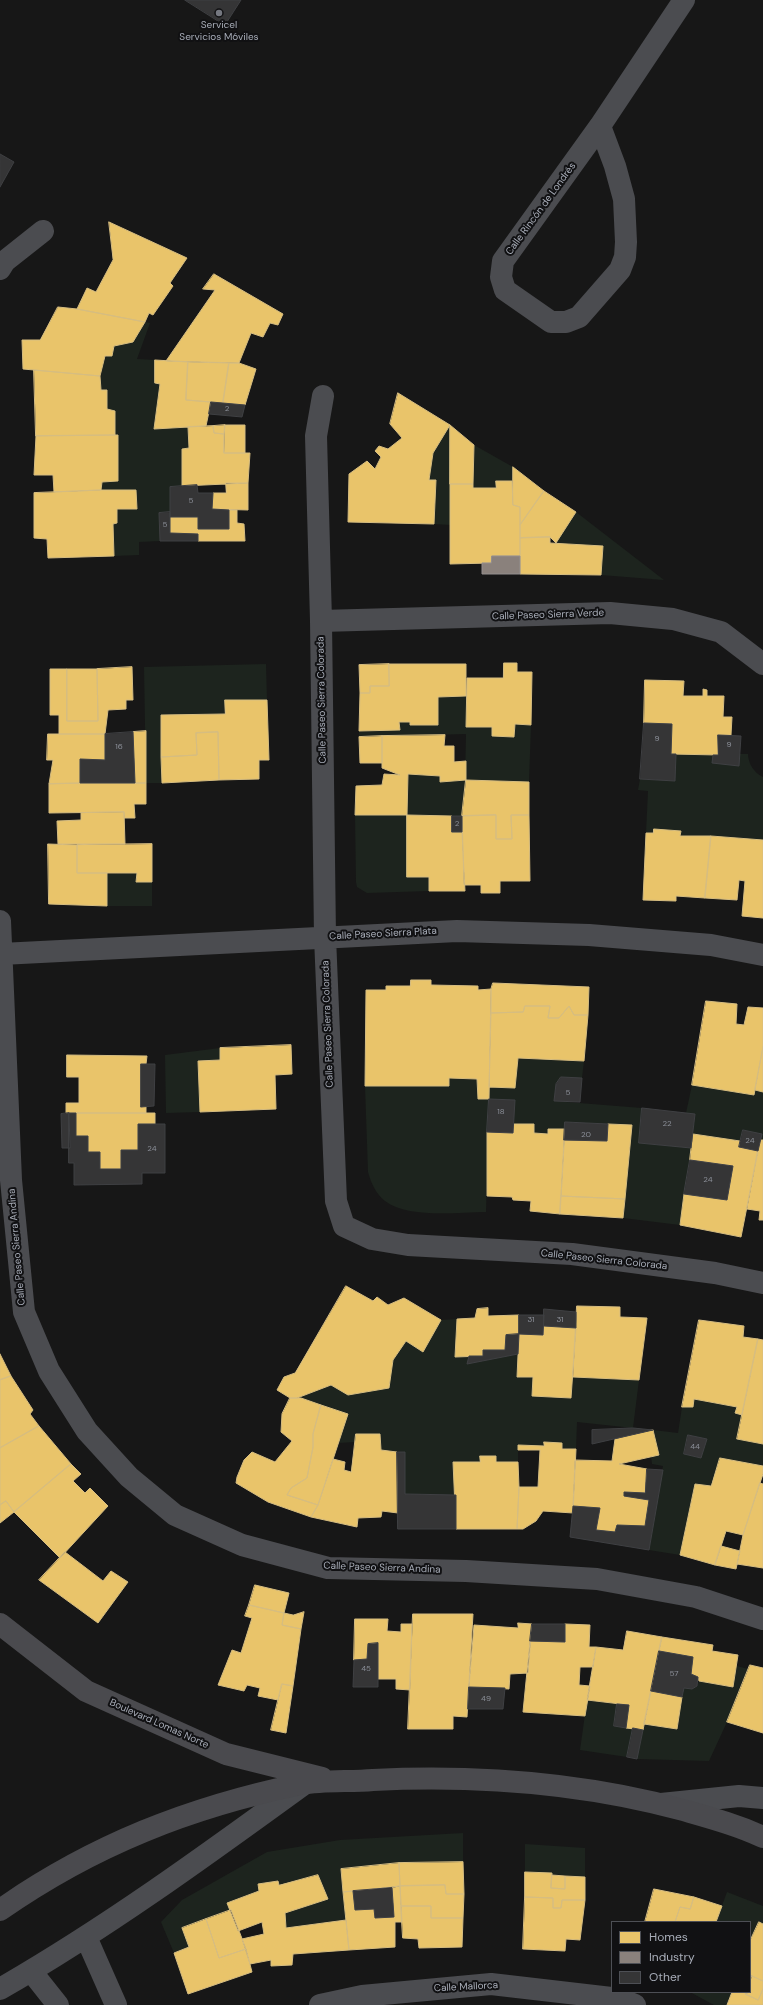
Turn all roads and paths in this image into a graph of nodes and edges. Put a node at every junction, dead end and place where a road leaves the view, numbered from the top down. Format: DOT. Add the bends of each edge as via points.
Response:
graph roads {
  1 [pos="684,0"];
  2 [pos="600,126"];
  3 [pos="43,231"];
  4 [pos="0,269"];
  5 [pos="323,396"];
  6 [pos="321,621"];
  7 [pos="763,664"];
  8 [pos="0,921"];
  9 [pos="325,937"];
  10 [pos="1,954"];
  11 [pos="763,955"];
  12 [pos="763,1283"];
  13 [pos="763,1619"];
  14 [pos="0,1624"];
  15 [pos="339,1782"];
  16 [pos="304,1784"];
  17 [pos="763,1798"];
  18 [pos="658,1804"];
  19 [pos="763,1836"];
  20 [pos="0,1910"];
  21 [pos="86,1937"];
  22 [pos="31,1971"];
  23 [pos="0,1989"];
  24 [pos="58,2005"];
  25 [pos="116,2005"];
  26 [pos="320,2005"];
  27 [pos="635,2005"];
  1 -- 2 [label="street, Calle Rincón de Londrés"];
  2 -- 2 [label="street, Calle Rincón de Londrés" via="503,261 501,277 505,290 551,322 566,322 579,318 620,270 625,256 624,199"];
  3 -- 4 [label="street" via="5,261"];
  5 -- 6 [label="street, Calle Paseo Sierra Colorada" via="316,436"];
  6 -- 7 [label="street, Calle Paseo Sierra Verde" via="610,613 665,618 721,632"];
  6 -- 9 [label="street, Calle Paseo Sierra Colorada"];
  8 -- 10 [label="street, Calle Paseo Sierra Andina"];
  9 -- 10 [label="street, Calle Paseo Sierra Plata"];
  9 -- 11 [label="street, Calle Paseo Sierra Plata" via="457,931 589,935 711,945"];
  9 -- 12 [label="street, Calle Paseo Sierra Colorada" via="336,1201 344,1226 372,1238 408,1245 572,1254 715,1273"];
  10 -- 13 [label="street, Calle Paseo Sierra Andina" via="11,1180 24,1312 49,1371 87,1431 129,1477 175,1516 242,1545 328,1568 466,1571 598,1579 696,1597"];
  14 -- 15 [label="street, Boulevard Lomas Norte" via="86,1691 226,1754"];
  15 -- 16 [label="street"];
  15 -- 18 [label="street" via="417,1778 505,1782 576,1788"];
  16 -- 20 [label="street" via="217,1804 126,1838 39,1883"];
  16 -- 21 [label="street" via="196,1863"];
  17 -- 18 [label="street" via="739,1796"];
  18 -- 19 [label="street" via="737,1825"];
  21 -- 22 [label="street"];
  21 -- 25 [label="street"];
  22 -- 23 [label="street"];
  22 -- 24 [label="street"];
  26 -- 27 [label="street, Calle Mallorca" via="362,1996 491,1984 620,1999"];
}
